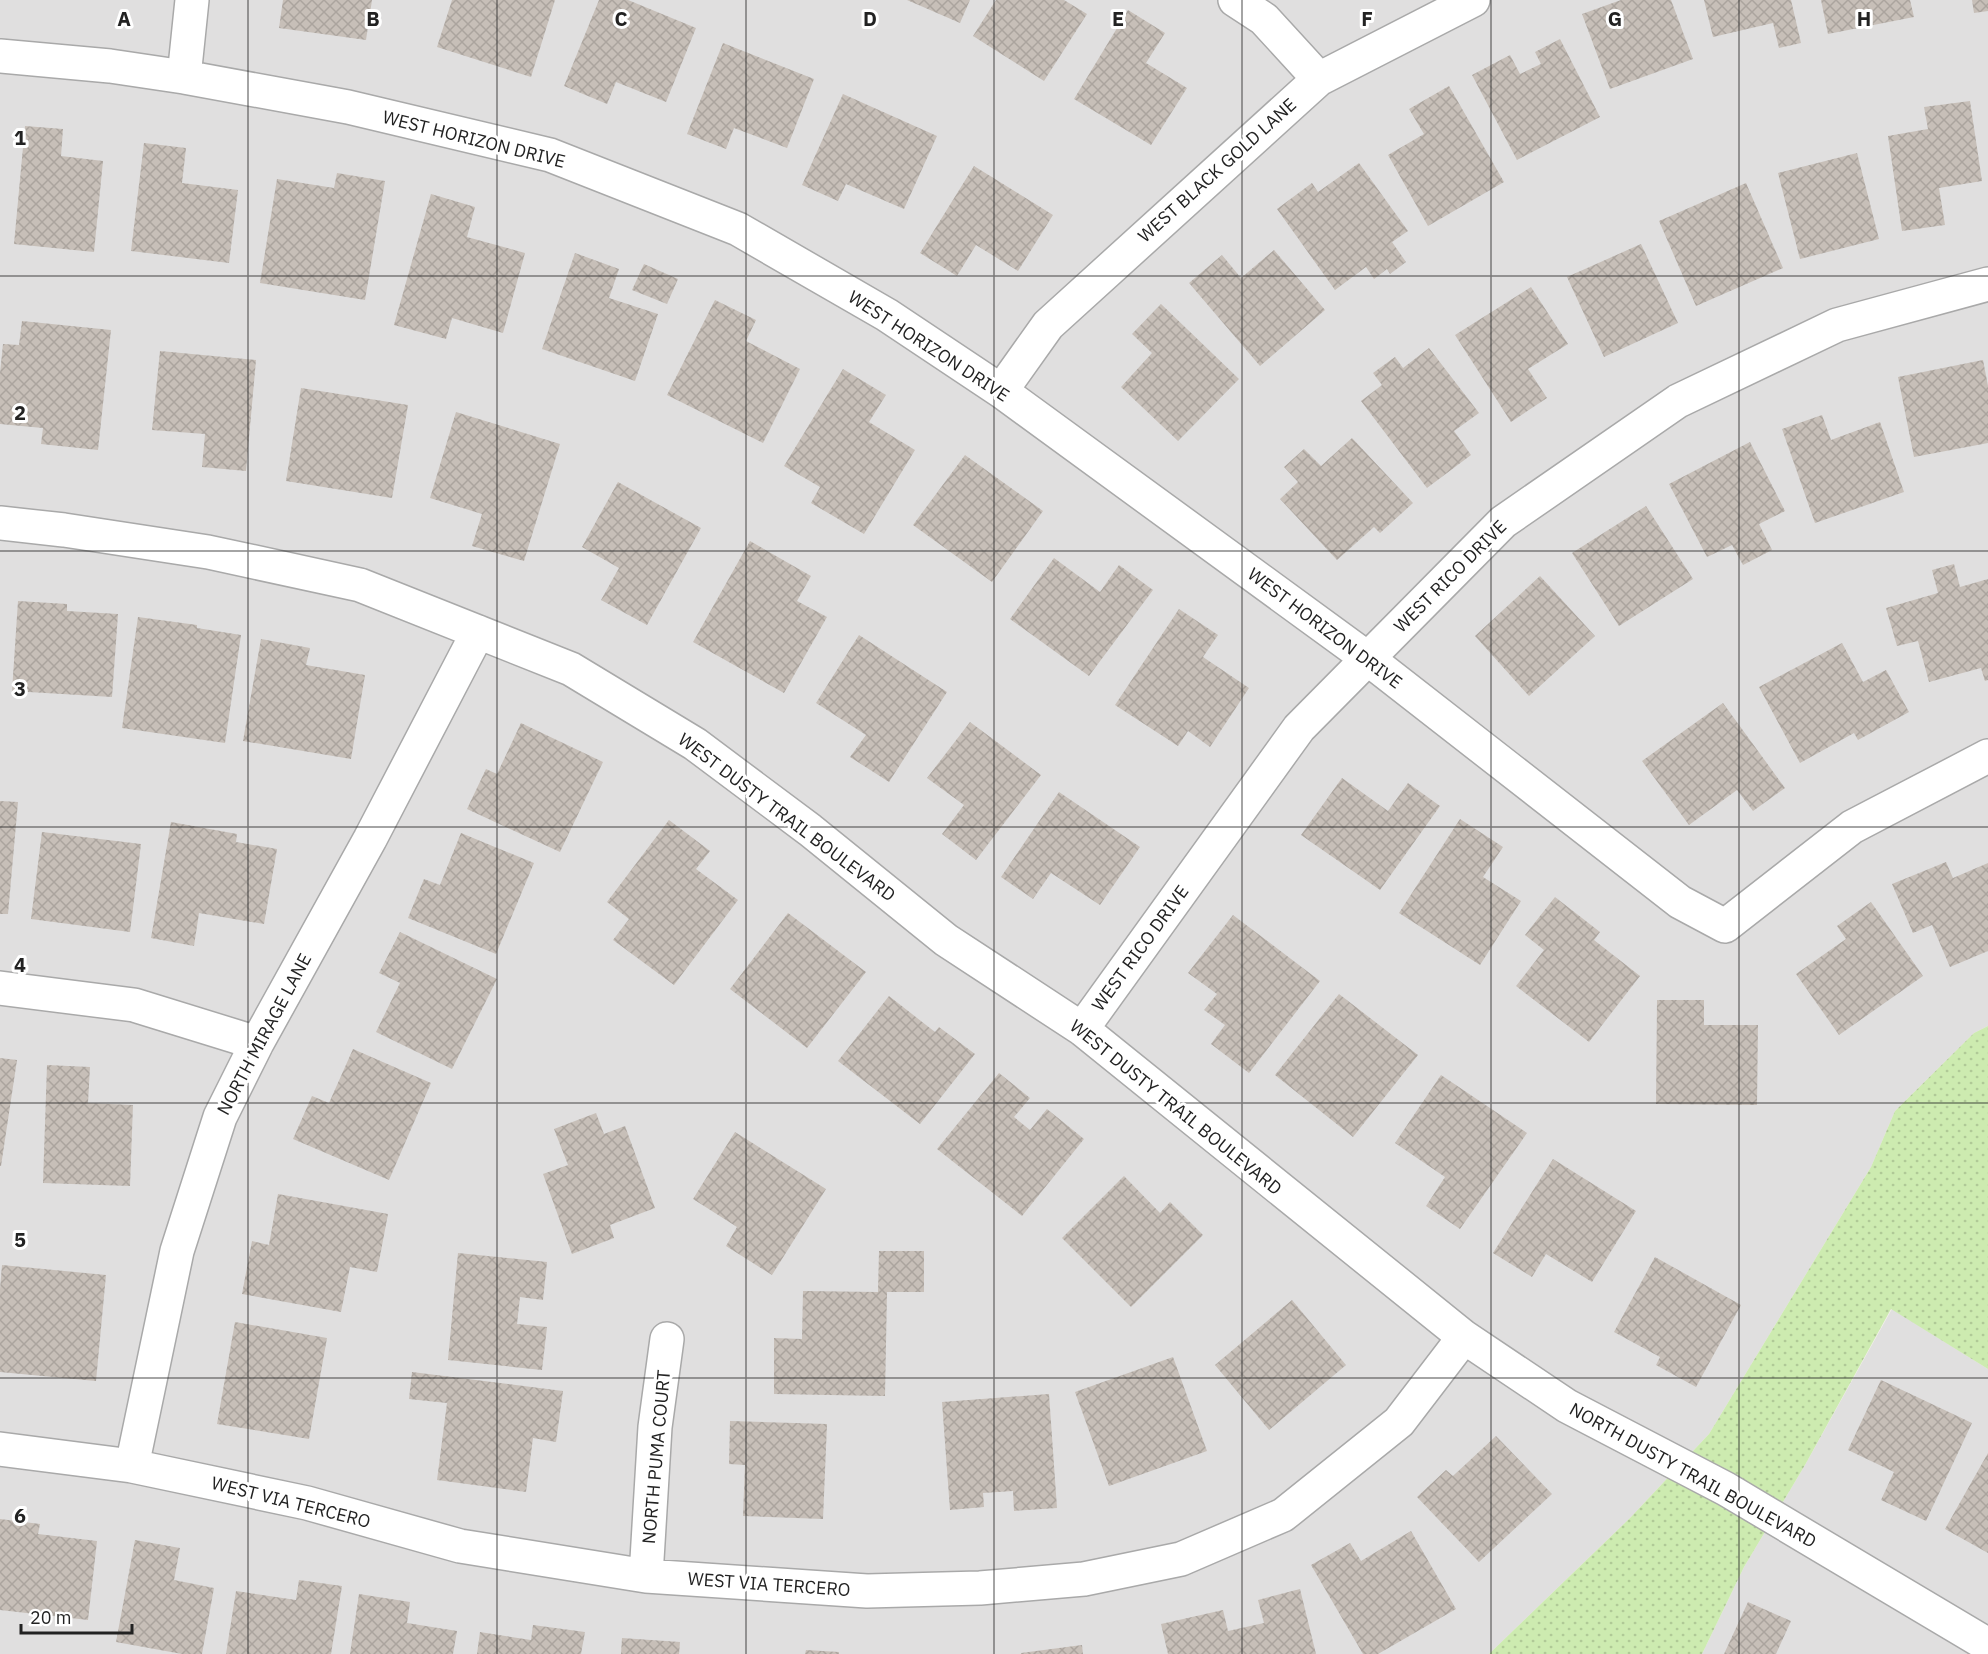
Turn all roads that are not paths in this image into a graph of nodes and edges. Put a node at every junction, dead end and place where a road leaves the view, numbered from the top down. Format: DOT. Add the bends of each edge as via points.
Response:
graph roads {
  1 [pos="192,0"];
  2 [pos="1235,0"];
  3 [pos="1473,0"];
  4 [pos="0,56"];
  5 [pos="184,77"];
  6 [pos="1319,79"];
  7 [pos="1988,284"];
  8 [pos="1001,391"];
  9 [pos="0,523"];
  10 [pos="478,632"];
  11 [pos="1367,658"];
  12 [pos="1988,756"];
  13 [pos="0,988"];
  14 [pos="1082,1029"];
  15 [pos="257,1043"];
  16 [pos="1464,1336"];
  17 [pos="667,1339"];
  18 [pos="0,1449"];
  19 [pos="132,1466"];
  20 [pos="646,1576"];
  21 [pos="1988,1645"];
  1 -- 5 [label="street"];
  2 -- 6 [label="street" via="1264,19"];
  3 -- 6 [label="street, WEST BLACK GOLD LANE"];
  4 -- 5 [label="street, WEST HORIZON DRIVE"];
  5 -- 8 [label="street, WEST HORIZON DRIVE" via="348,107 550,155 738,230 887,315"];
  6 -- 8 [label="street, WEST BLACK GOLD LANE" via="1048,325"];
  7 -- 11 [label="street, WEST RICO DRIVE" via="1837,325 1678,401 1503,522"];
  8 -- 11 [label="street, WEST HORIZON DRIVE"];
  9 -- 10 [label="street, WEST DUSTY TRAIL BOULEVARD" via="208,552 360,585"];
  10 -- 14 [label="street, WEST DUSTY TRAIL BOULEVARD" via="571,669 695,744 946,939"];
  10 -- 15 [label="street, NORTH MIRAGE LANE" via="370,840"];
  11 -- 12 [label="street, WEST HORIZON DRIVE" via="1680,902 1725,926 1852,827"];
  11 -- 14 [label="street, WEST RICO DRIVE" via="1299,728"];
  13 -- 15 [label="street" via="134,1005"];
  14 -- 16 [label="street, WEST DUSTY TRAIL BOULEVARD"];
  15 -- 19 [label="street, NORTH MIRAGE LANE" via="220,1117 177,1251"];
  16 -- 20 [label="street, WEST VIA TERCERO" via="1399,1422 1292,1508 1181,1559 1084,1579 980,1588 867,1591"];
  16 -- 21 [label="street, NORTH DUSTY TRAIL BOULEVARD" via="1567,1406 1726,1489"];
  17 -- 20 [label="street, NORTH PUMA COURT" via="655,1427"];
  18 -- 19 [label="street, WEST VIA TERCERO"];
  19 -- 20 [label="street, WEST VIA TERCERO" via="307,1503 460,1546"];
}
